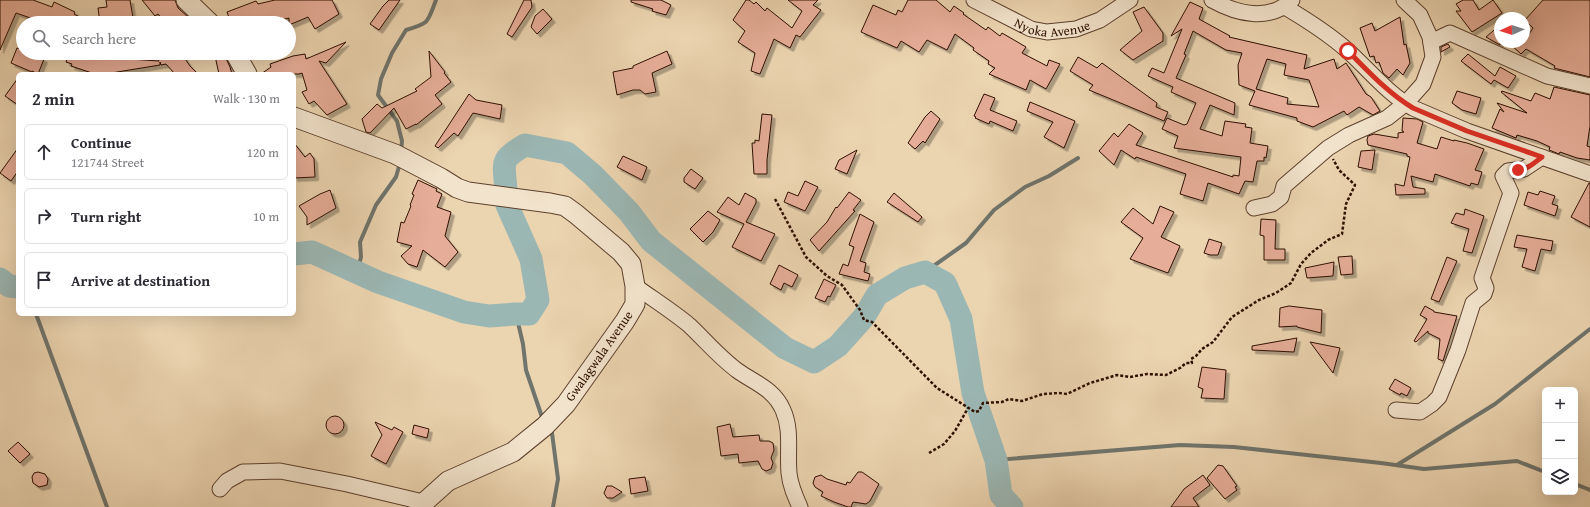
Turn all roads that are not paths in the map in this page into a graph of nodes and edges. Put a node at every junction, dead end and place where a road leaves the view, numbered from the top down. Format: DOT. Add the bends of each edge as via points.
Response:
graph roads {
  1 [pos="186,0"];
  2 [pos="974,0"];
  3 [pos="1130,0"];
  4 [pos="1212,0"];
  5 [pos="1404,0"];
  6 [pos="1289,3"];
  7 [pos="203,16"];
  8 [pos="1431,42"];
  9 [pos="239,60"];
  10 [pos="246,72"];
  11 [pos="1590,86"];
  12 [pos="1406,103"];
  13 [pos="296,118"];
  14 [pos="1542,157"];
  15 [pos="1590,174"];
  16 [pos="1254,208"];
  17 [pos="635,286"];
  18 [pos="1396,410"];
  19 [pos="220,490"];
  20 [pos="421,505"];
  21 [pos="800,507"];
  1 -- 7 [label="street"];
  2 -- 3 [label="street, Nyoka Avenue" via="1031,29 1047,32 1076,29 1100,20"];
  4 -- 6 [label="street" via="1241,12 1258,14 1268,13"];
  5 -- 8 [label="street" via="1420,16"];
  6 -- 12 [label="street"];
  8 -- 11 [label="street" via="1450,33 1547,76"];
  8 -- 12 [label="street" via="1433,57 1423,84"];
  9 -- 10 [label="street"];
  12 -- 14 [label="street" via="1467,131"];
  12 -- 16 [label="street" via="1387,118 1349,135 1328,148 1284,186 1281,197 1272,204"];
  13 -- 17 [label="street, Gwalagwala Avenue" via="395,154 468,192 565,206 621,252 630,264"];
  14 -- 15 [label="street"];
  14 -- 18 [label="street" via="1524,169 1508,171 1503,176 1510,193 1482,278 1486,288 1484,294 1473,303 1439,397 1420,412"];
  17 -- 20 [label="street, Gwalagwala Avenue" via="634,304 625,321 566,404 545,426 513,452 448,481"];
  17 -- 21 [label="street" via="665,306 738,371 773,394 783,409 789,430 789,475"];
  19 -- 20 [label="street" via="226,481 243,472 280,471 347,484"];
}
